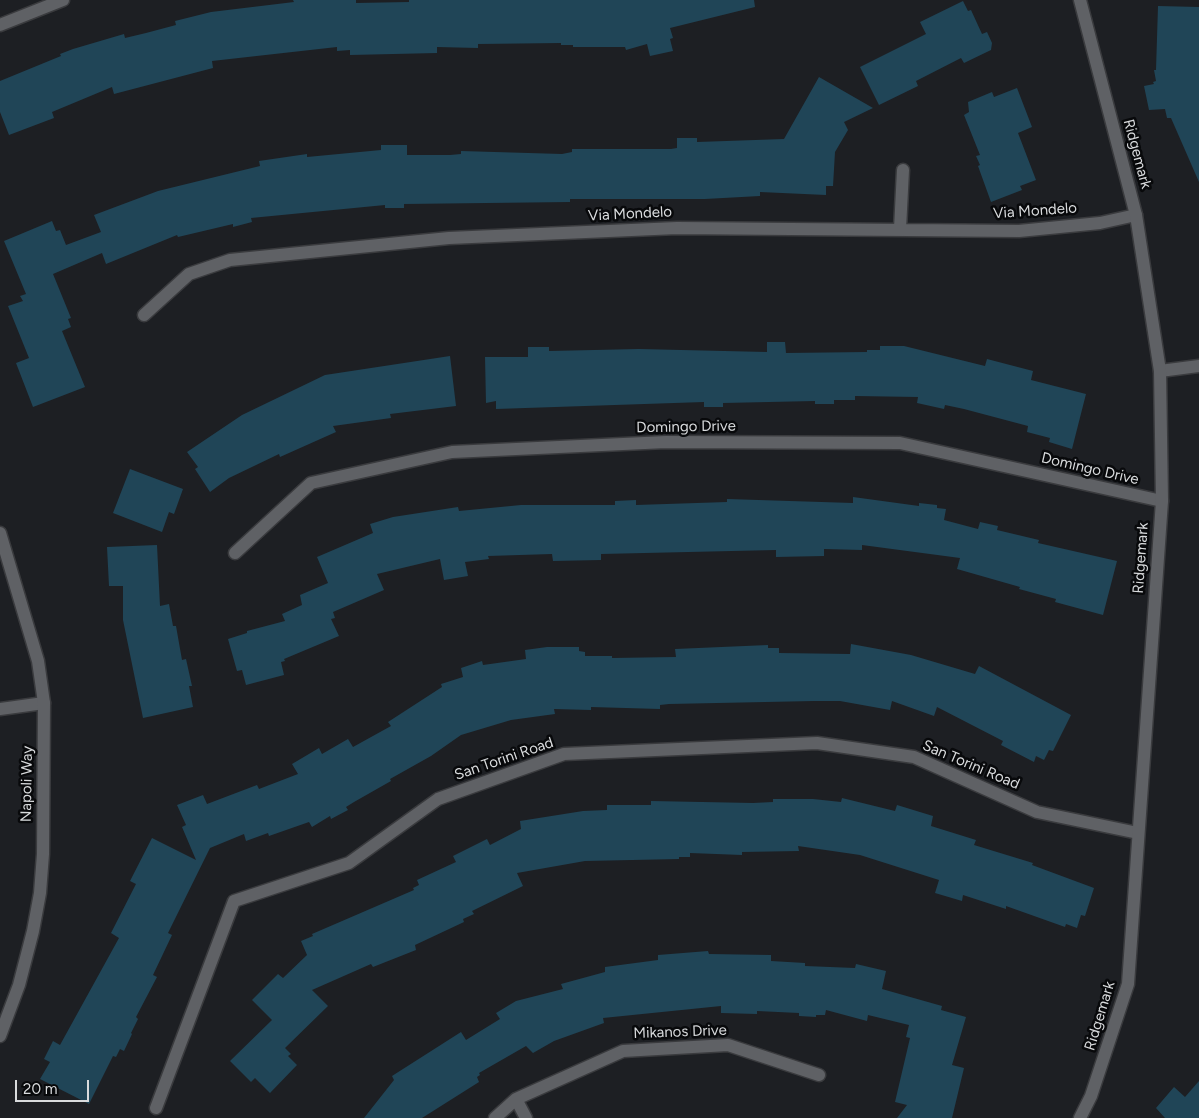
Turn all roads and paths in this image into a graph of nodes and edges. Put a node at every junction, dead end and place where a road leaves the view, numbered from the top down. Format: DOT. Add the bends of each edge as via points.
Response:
graph roads {
  1 [pos="63,0"];
  2 [pos="1080,0"];
  3 [pos="0,25"];
  4 [pos="903,170"];
  5 [pos="1136,215"];
  6 [pos="900,229"];
  7 [pos="144,315"];
  8 [pos="1199,366"];
  9 [pos="1160,371"];
  10 [pos="1162,501"];
  11 [pos="0,533"];
  12 [pos="235,553"];
  13 [pos="44,703"];
  14 [pos="0,709"];
  15 [pos="1138,833"];
  16 [pos="0,1036"];
  17 [pos="819,1075"];
  18 [pos="516,1099"];
  19 [pos="156,1108"];
  20 [pos="495,1118"];
  21 [pos="526,1118"];
  22 [pos="1080,1118"];
  1 -- 3 [label="street"];
  2 -- 5 [label="street, Ridgemark"];
  4 -- 6 [label="street"];
  5 -- 6 [label="street, Via Mondelo" via="1100,223 1019,231"];
  5 -- 9 [label="street, Ridgemark"];
  6 -- 7 [label="street, Via Mondelo" via="677,228 449,238 230,260 189,274"];
  8 -- 9 [label="street"];
  9 -- 10 [label="street, Ridgemark"];
  10 -- 12 [label="street, Domingo Drive" via="900,443 666,442 452,452 311,483"];
  10 -- 15 [label="street, Ridgemark"];
  11 -- 13 [label="street, Napoli Way" via="38,661"];
  13 -- 14 [label="street"];
  13 -- 16 [label="street, Napoli Way" via="40,893 34,931"];
  15 -- 19 [label="street, San Torini Road" via="1037,812 914,757 817,743 564,754 438,799 349,863 234,901"];
  15 -- 22 [label="street, Ridgemark" via="1128,984 1091,1096"];
  17 -- 18 [label="street, Mikanos Drive" via="728,1045 623,1051"];
  18 -- 20 [label="street, Mikanos Drive"];
  18 -- 21 [label="street"];
}
